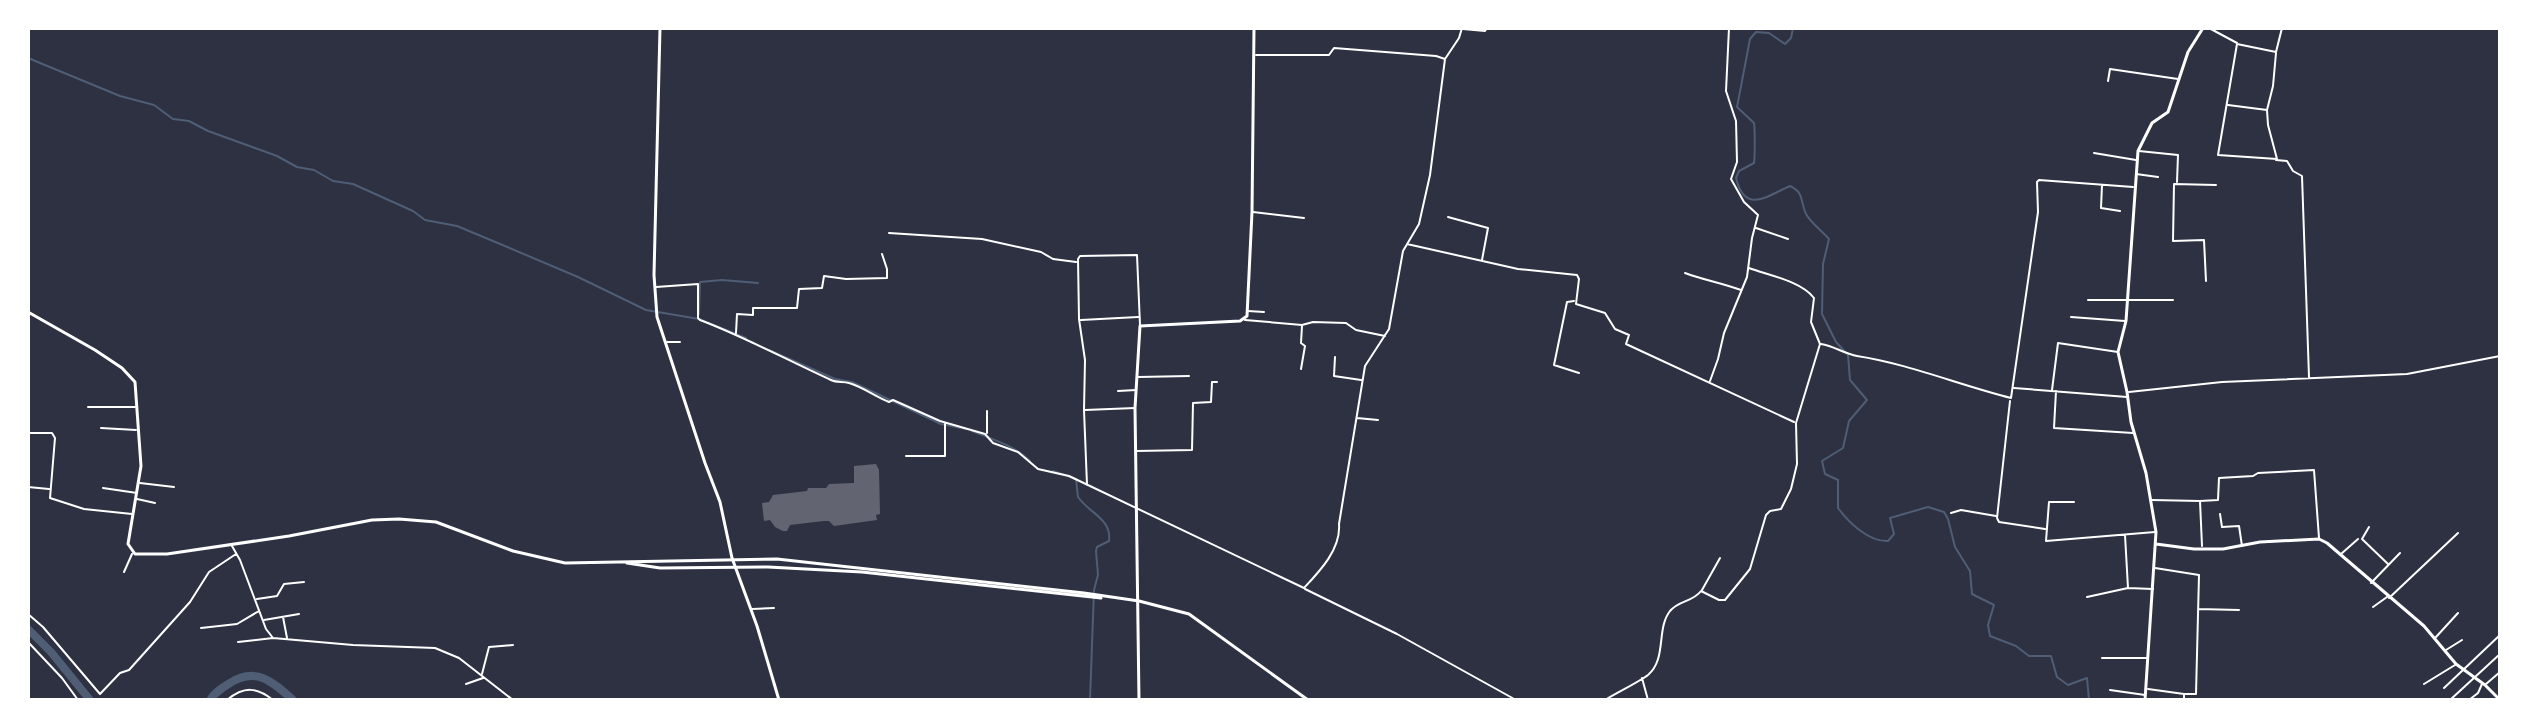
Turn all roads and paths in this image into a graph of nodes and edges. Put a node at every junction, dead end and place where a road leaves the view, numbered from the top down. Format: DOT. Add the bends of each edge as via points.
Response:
graph roads {
  1 [pos="660,28"];
  2 [pos="1254,28"];
  3 [pos="1487,28"];
  4 [pos="1729,28"];
  5 [pos="2203,28"];
  6 [pos="2209,28"];
  7 [pos="2282,28"];
  8 [pos="1462,29"];
  9 [pos="2238,43"];
  10 [pos="2276,52"];
  11 [pos="1254,55"];
  12 [pos="1445,59"];
  13 [pos="2177,79"];
  14 [pos="2108,81"];
  15 [pos="2227,105"];
  16 [pos="2267,110"];
  17 [pos="2138,151"];
  18 [pos="2094,153"];
  19 [pos="2137,160"];
  20 [pos="2274,160"];
  21 [pos="2135,174"];
  22 [pos="2158,177"];
  23 [pos="2102,183"];
  24 [pos="2177,183"];
  25 [pos="2216,185"];
  26 [pos="2134,187"];
  27 [pos="2120,211"];
  28 [pos="1252,212"];
  29 [pos="1448,217"];
  30 [pos="1304,218"];
  31 [pos="1755,228"];
  32 [pos="889,233"];
  33 [pos="1788,239"];
  34 [pos="1407,244"];
  35 [pos="882,254"];
  36 [pos="1482,261"];
  37 [pos="1078,262"];
  38 [pos="1749,268"];
  39 [pos="1685,273"];
  40 [pos="2206,281"];
  41 [pos="655,287"];
  42 [pos="1742,290"];
  43 [pos="2127,299"];
  44 [pos="2088,300"];
  45 [pos="2173,300"];
  46 [pos="1575,301"];
  47 [pos="1247,311"];
  48 [pos="28,312"];
  49 [pos="1264,312"];
  50 [pos="1139,317"];
  51 [pos="2071,317"];
  52 [pos="1079,319"];
  53 [pos="1245,320"];
  54 [pos="2123,321"];
  55 [pos="1302,325"];
  56 [pos="1140,326"];
  57 [pos="736,334"];
  58 [pos="1386,336"];
  59 [pos="666,342"];
  60 [pos="680,342"];
  61 [pos="1820,344"];
  62 [pos="2118,352"];
  63 [pos="2500,356"];
  64 [pos="1335,357"];
  65 [pos="1301,369"];
  66 [pos="1579,373"];
  67 [pos="1189,376"];
  68 [pos="1136,377"];
  69 [pos="2309,378"];
  70 [pos="1363,380"];
  71 [pos="1217,382"];
  72 [pos="1709,383"];
  73 [pos="2012,388"];
  74 [pos="1136,390"];
  75 [pos="1118,391"];
  76 [pos="2054,391"];
  77 [pos="2128,394"];
  78 [pos="2011,398"];
  79 [pos="88,407"];
  80 [pos="136,407"];
  81 [pos="1135,408"];
  82 [pos="1084,410"];
  83 [pos="987,411"];
  84 [pos="1356,417"];
  85 [pos="1378,420"];
  86 [pos="1796,423"];
  87 [pos="945,424"];
  88 [pos="101,428"];
  89 [pos="137,430"];
  90 [pos="28,433"];
  91 [pos="2133,433"];
  92 [pos="987,436"];
  93 [pos="1136,451"];
  94 [pos="906,456"];
  95 [pos="139,483"];
  96 [pos="1087,486"];
  97 [pos="28,487"];
  98 [pos="174,487"];
  99 [pos="103,488"];
  100 [pos="50,489"];
  101 [pos="137,493"];
  102 [pos="136,499"];
  103 [pos="2151,500"];
  104 [pos="2200,501"];
  105 [pos="2074,502"];
  106 [pos="155,503"];
  107 [pos="1138,511"];
  108 [pos="1951,513"];
  109 [pos="133,514"];
  110 [pos="2220,514"];
  111 [pos="1997,516"];
  112 [pos="2238,520"];
  113 [pos="2239,526"];
  114 [pos="2369,527"];
  115 [pos="2046,529"];
  116 [pos="2155,532"];
  117 [pos="2458,533"];
  118 [pos="2125,534"];
  119 [pos="2319,539"];
  120 [pos="2358,539"];
  121 [pos="2156,544"];
  122 [pos="231,545"];
  123 [pos="2242,546"];
  124 [pos="2202,549"];
  125 [pos="133,553"];
  126 [pos="2400,553"];
  127 [pos="236,554"];
  128 [pos="2340,555"];
  129 [pos="732,558"];
  130 [pos="1720,558"];
  131 [pos="623,562"];
  132 [pos="2388,564"];
  133 [pos="736,567"];
  134 [pos="2154,568"];
  135 [pos="124,572"];
  136 [pos="304,582"];
  137 [pos="2371,583"];
  138 [pos="1304,588"];
  139 [pos="2128,588"];
  140 [pos="2153,589"];
  141 [pos="1701,591"];
  142 [pos="2087,597"];
  143 [pos="1105,598"];
  144 [pos="2386,598"];
  145 [pos="256,599"];
  146 [pos="1139,601"];
  147 [pos="2373,607"];
  148 [pos="774,608"];
  149 [pos="751,609"];
  150 [pos="2196,609"];
  151 [pos="259,610"];
  152 [pos="2239,610"];
  153 [pos="2458,613"];
  154 [pos="28,614"];
  155 [pos="299,614"];
  156 [pos="283,616"];
  157 [pos="263,620"];
  158 [pos="201,628"];
  159 [pos="2500,635"];
  160 [pos="273,638"];
  161 [pos="2435,638"];
  162 [pos="287,640"];
  163 [pos="2462,640"];
  164 [pos="28,642"];
  165 [pos="238,642"];
  166 [pos="513,645"];
  167 [pos="2500,649"];
  168 [pos="2445,651"];
  169 [pos="2500,655"];
  170 [pos="2102,658"];
  171 [pos="2148,658"];
  172 [pos="2455,665"];
  173 [pos="2463,672"];
  174 [pos="2500,672"];
  175 [pos="483,676"];
  176 [pos="1642,678"];
  177 [pos="2474,679"];
  178 [pos="466,684"];
  179 [pos="2424,684"];
  180 [pos="2482,685"];
  181 [pos="2444,688"];
  182 [pos="2146,689"];
  183 [pos="2110,690"];
  184 [pos="2184,694"];
  185 [pos="2146,698"];
  186 [pos="78,700"];
  187 [pos="227,700"];
  188 [pos="273,700"];
  189 [pos="513,700"];
  190 [pos="779,700"];
  191 [pos="1139,700"];
  192 [pos="1308,700"];
  193 [pos="1516,700"];
  194 [pos="1605,700"];
  195 [pos="1648,700"];
  196 [pos="2184,700"];
  197 [pos="2450,700"];
  198 [pos="2469,700"];
  199 [pos="2500,700"];
  1 -- 41 [label="main road"];
  2 -- 11 [label="main road"];
  3 -- 8 [label="street"];
  4 -- 31 [label="street" via="1726,91 1736,121 1737,162 1731,179 1758,215"];
  5 -- 13 [label="main road"];
  6 -- 9 [label="street"];
  7 -- 10 [label="street"];
  8 -- 12 [label="street"];
  9 -- 10 [label="street"];
  9 -- 15 [label="street"];
  10 -- 16 [label="street"];
  11 -- 12 [label="street" via="1329,55 1333,48"];
  11 -- 28 [label="main road"];
  12 -- 34 [label="street" via="1430,175 1419,224"];
  13 -- 14 [label="street" via="2110,69"];
  13 -- 17 [label="main road" via="2168,112 2152,123"];
  15 -- 16 [label="street"];
  15 -- 20 [label="street" via="2218,155"];
  16 -- 20 [label="street"];
  17 -- 19 [label="main road"];
  17 -- 24 [label="street" via="2178,155"];
  18 -- 19 [label="street"];
  19 -- 21 [label="main road"];
  20 -- 69 [label="street" via="2287,161 2302,176"];
  21 -- 22 [label="street"];
  21 -- 26 [label="main road"];
  23 -- 26 [label="street"];
  23 -- 27 [label="street" via="2101,208"];
  23 -- 73 [label="street" via="2037,182 2038,212"];
  24 -- 25 [label="street"];
  24 -- 40 [label="street" via="2173,241 2204,240"];
  26 -- 43 [label="main road"];
  28 -- 30 [label="street"];
  28 -- 47 [label="main road"];
  29 -- 36 [label="street" via="1488,228"];
  31 -- 33 [label="street"];
  31 -- 38 [label="street"];
  32 -- 37 [label="street" via="982,239"];
  34 -- 36 [label="street"];
  34 -- 58 [label="street"];
  35 -- 57 [label="street" via="885,279 825,275 821,289 799,289 797,308 753,308 753,315 737,314"];
  36 -- 46 [label="street" via="1575,274"];
  37 -- 50 [label="street" via="1083,254 1137,255"];
  37 -- 52 [label="street"];
  38 -- 42 [label="street"];
  38 -- 61 [label="street" via="1812,295 1811,322"];
  39 -- 42 [label="street"];
  41 -- 57 [label="street" via="698,284 699,320"];
  41 -- 59 [label="main road"];
  42 -- 72 [label="street"];
  43 -- 44 [label="street"];
  43 -- 45 [label="street"];
  43 -- 54 [label="main road"];
  46 -- 66 [label="street" via="1567,302 1554,365"];
  46 -- 72 [label="street" via="1605,313 1615,329 1629,335 1627,345"];
  47 -- 49 [label="street"];
  47 -- 53 [label="main road"];
  48 -- 80 [label="main road" via="127,373 136,385"];
  50 -- 52 [label="street"];
  50 -- 56 [label="street"];
  51 -- 54 [label="street"];
  52 -- 82 [label="street" via="1085,353"];
  53 -- 55 [label="street"];
  53 -- 56 [label="main road"];
  54 -- 62 [label="main road"];
  55 -- 58 [label="street" via="1346,323"];
  55 -- 65 [label="street"];
  56 -- 68 [label="main road"];
  57 -- 87 [label="street" via="831,380"];
  58 -- 70 [label="street" via="1369,359"];
  59 -- 60 [label="street"];
  59 -- 129 [label="main road" via="720,502"];
  61 -- 78 [label="street"];
  61 -- 86 [label="street"];
  62 -- 76 [label="street" via="2058,343"];
  62 -- 77 [label="main road"];
  63 -- 69 [label="street" via="2407,374"];
  64 -- 70 [label="street" via="1334,376"];
  67 -- 68 [label="street"];
  68 -- 74 [label="main road"];
  69 -- 77 [label="street"];
  70 -- 84 [label="street"];
  71 -- 93 [label="street" via="1212,383 1211,402 1193,404 1192,450"];
  72 -- 86 [label="street"];
  73 -- 76 [label="street"];
  73 -- 78 [label="street"];
  74 -- 75 [label="street"];
  74 -- 81 [label="main road"];
  76 -- 77 [label="street"];
  76 -- 91 [label="street" via="2054,428"];
  77 -- 91 [label="main road"];
  78 -- 111 [label="street"];
  79 -- 80 [label="street"];
  80 -- 89 [label="main road"];
  81 -- 82 [label="street"];
  81 -- 93 [label="main road"];
  82 -- 96 [label="street"];
  83 -- 92 [label="street"];
  84 -- 85 [label="street"];
  84 -- 138 [label="street" via="1340,537"];
  86 -- 141 [label="street" via="1798,456 1791,489 1781,509 1766,515 1747,576 1723,600"];
  87 -- 92 [label="street"];
  87 -- 94 [label="street" via="945,456"];
  88 -- 89 [label="street"];
  89 -- 95 [label="main road"];
  90 -- 100 [label="street" via="52,433 55,438"];
  91 -- 103 [label="main road"];
  92 -- 96 [label="street" via="1038,469"];
  93 -- 107 [label="main road"];
  95 -- 98 [label="street"];
  95 -- 101 [label="main road"];
  96 -- 107 [label="street"];
  97 -- 100 [label="street"];
  99 -- 101 [label="street"];
  100 -- 109 [label="street" via="52,500"];
  101 -- 102 [label="main road"];
  102 -- 106 [label="street"];
  102 -- 109 [label="main road"];
  103 -- 104 [label="street"];
  103 -- 116 [label="main road"];
  104 -- 119 [label="street" via="2218,500 2219,478 2314,470"];
  104 -- 124 [label="street"];
  105 -- 115 [label="street" via="2049,502"];
  107 -- 138 [label="street"];
  107 -- 146 [label="main road"];
  108 -- 111 [label="street"];
  109 -- 125 [label="main road" via="128,544"];
  110 -- 113 [label="street" via="2222,527"];
  111 -- 115 [label="street" via="1999,522"];
  112 -- 113 [label="street"];
  113 -- 123 [label="street"];
  114 -- 132 [label="street" via="2362,539"];
  115 -- 118 [label="street" via="2047,542"];
  116 -- 118 [label="street"];
  116 -- 121 [label="main road"];
  117 -- 144 [label="street"];
  118 -- 139 [label="street"];
  119 -- 123 [label="main road"];
  119 -- 128 [label="main road"];
  120 -- 128 [label="street"];
  121 -- 124 [label="main road"];
  121 -- 134 [label="main road"];
  122 -- 125 [label="main road" via="147,556"];
  122 -- 127 [label="street"];
  122 -- 131 [label="main road" via="372,520 427,520 534,557 565,563"];
  123 -- 124 [label="main road"];
  125 -- 135 [label="street"];
  126 -- 132 [label="street"];
  127 -- 145 [label="street"];
  127 -- 154 [label="street" via="209,572 190,602 100,694"];
  128 -- 137 [label="main road"];
  129 -- 131 [label="main road"];
  129 -- 133 [label="main road"];
  129 -- 143 [label="main road" via="808,561"];
  130 -- 141 [label="street"];
  131 -- 133 [label="main road" via="660,568"];
  132 -- 137 [label="street"];
  133 -- 143 [label="main road" via="862,572"];
  133 -- 149 [label="main road"];
  134 -- 140 [label="main road"];
  134 -- 150 [label="street" via="2198,574"];
  136 -- 145 [label="street" via="284,584 275,597"];
  137 -- 144 [label="main road"];
  138 -- 193 [label="street"];
  139 -- 140 [label="street"];
  139 -- 142 [label="street"];
  140 -- 171 [label="main road"];
  141 -- 176 [label="street" via="1669,612 1658,659"];
  143 -- 146 [label="main road"];
  144 -- 147 [label="street"];
  144 -- 161 [label="main road"];
  145 -- 151 [label="street"];
  146 -- 191 [label="main road"];
  146 -- 192 [label="main road" via="1197,619"];
  148 -- 149 [label="street"];
  149 -- 190 [label="main road"];
  150 -- 152 [label="street"];
  150 -- 184 [label="street" via="2196,694"];
  151 -- 157 [label="street"];
  151 -- 158 [label="street" via="237,624"];
  153 -- 161 [label="street"];
  155 -- 156 [label="street"];
  156 -- 157 [label="street"];
  156 -- 162 [label="street"];
  157 -- 160 [label="street"];
  159 -- 173 [label="street"];
  160 -- 162 [label="street"];
  160 -- 165 [label="street"];
  161 -- 168 [label="main road"];
  162 -- 175 [label="street" via="435,648"];
  163 -- 168 [label="street"];
  164 -- 186 [label="street"];
  166 -- 175 [label="street" via="489,647"];
  167 -- 169 [label="street"];
  168 -- 172 [label="main road"];
  169 -- 177 [label="street"];
  170 -- 171 [label="street"];
  171 -- 182 [label="main road"];
  172 -- 173 [label="main road"];
  172 -- 179 [label="street"];
  173 -- 177 [label="main road"];
  173 -- 181 [label="street"];
  174 -- 180 [label="street"];
  175 -- 178 [label="street"];
  175 -- 189 [label="street"];
  176 -- 194 [label="street"];
  176 -- 195 [label="street"];
  177 -- 180 [label="main road"];
  177 -- 197 [label="street"];
  180 -- 198 [label="street"];
  180 -- 199 [label="main road"];
  182 -- 184 [label="street"];
  182 -- 185 [label="main road"];
  183 -- 185 [label="street"];
  184 -- 196 [label="street"];
  187 -- 188 [label="street" via="249,689"];
}
